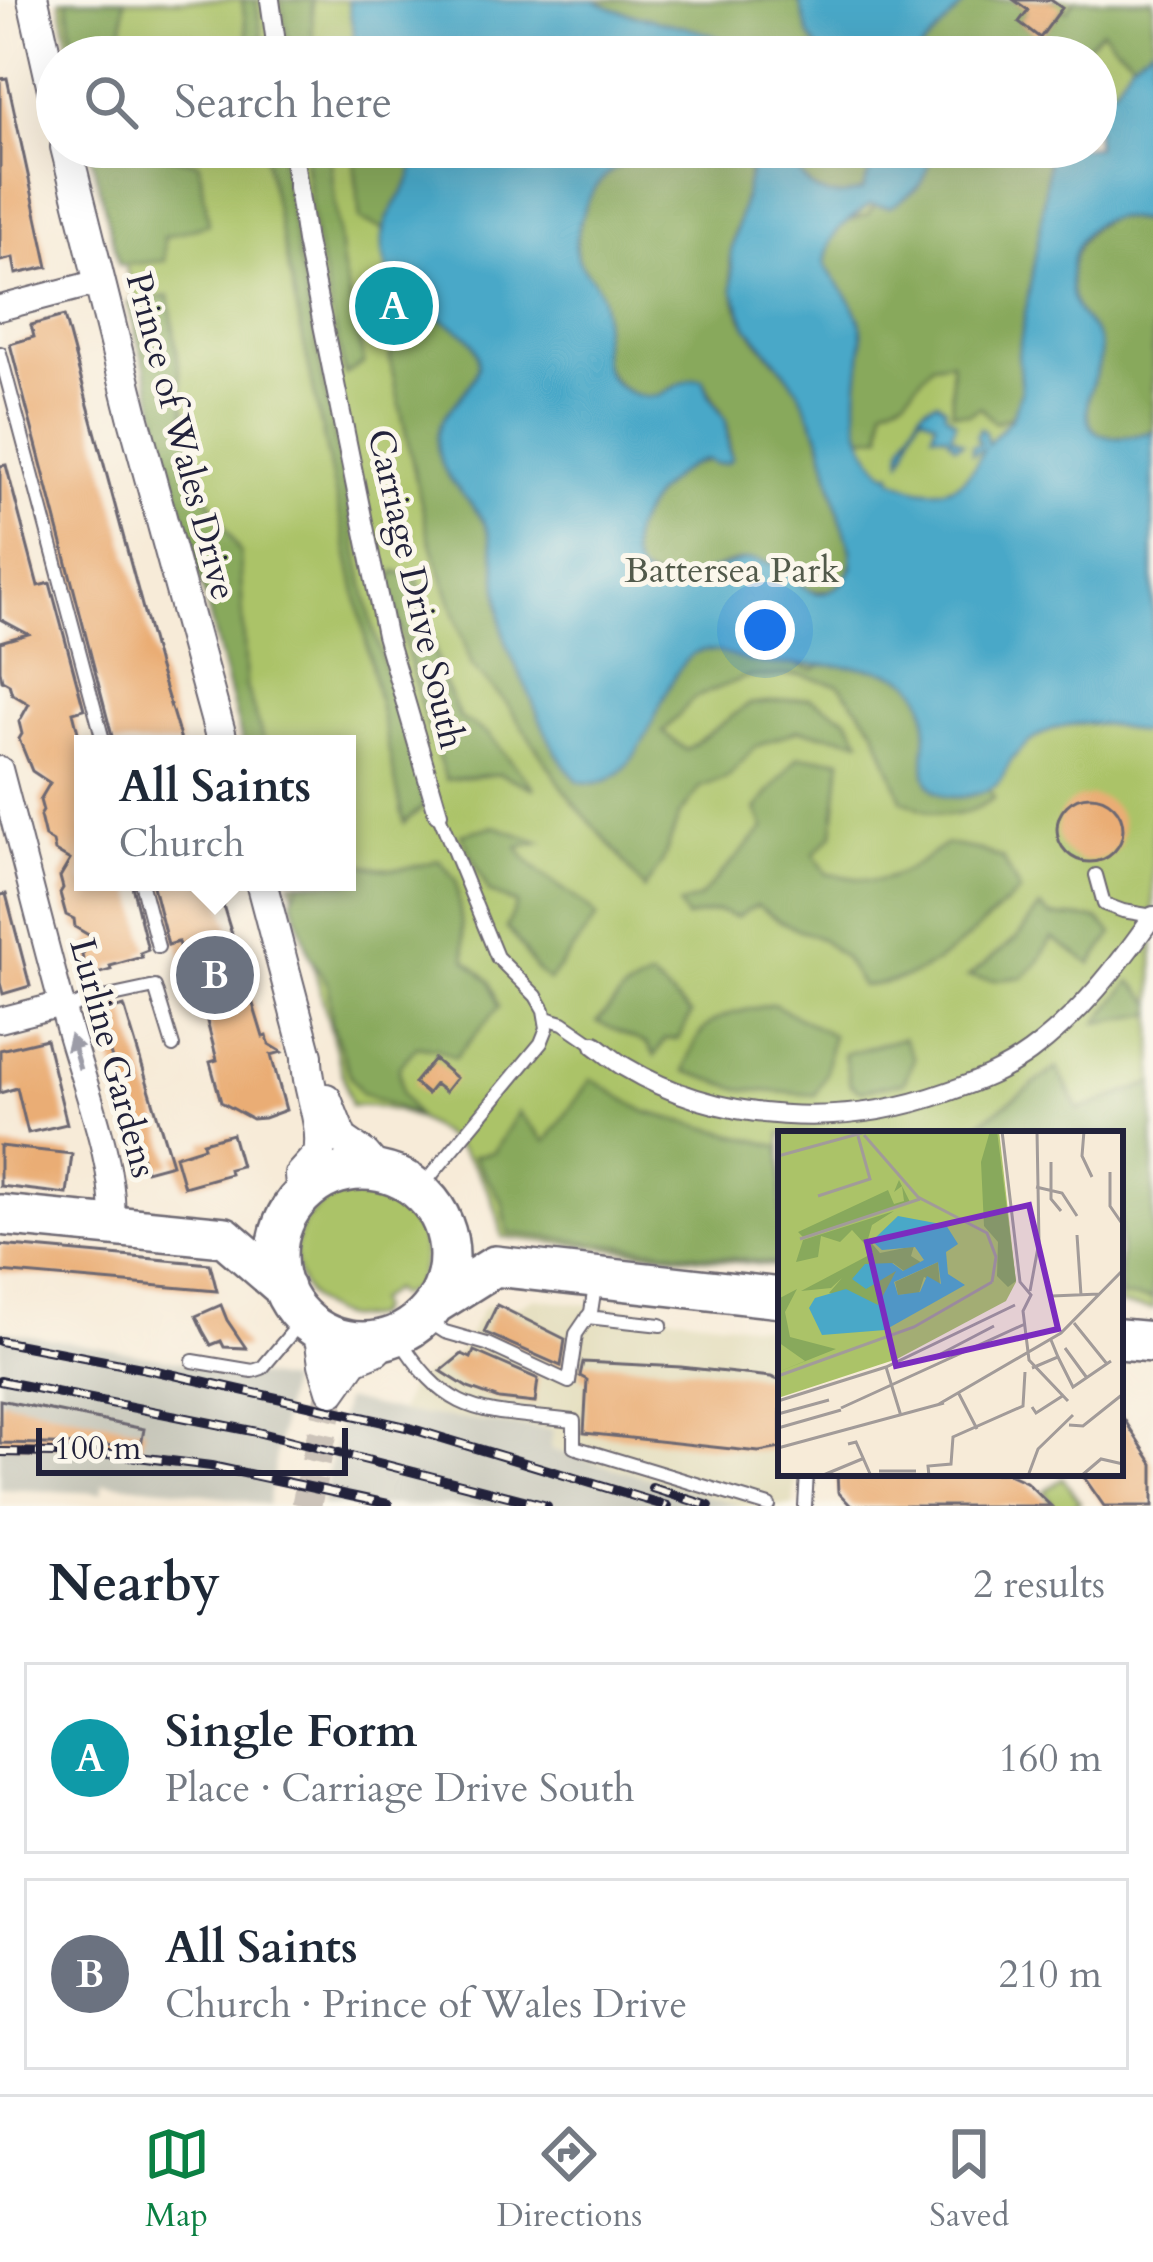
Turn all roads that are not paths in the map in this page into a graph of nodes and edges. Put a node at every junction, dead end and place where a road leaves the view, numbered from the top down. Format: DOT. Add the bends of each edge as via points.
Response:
graph roads {
  1 [pos="32,0"];
  2 [pos="270,0"];
  3 [pos="40,36"];
  4 [pos="275,36"];
  5 [pos="71,168"];
  6 [pos="295,168"];
  7 [pos="99,282"];
  8 [pos="0,308"];
  9 [pos="0,353"];
  10 [pos="102,735"];
  11 [pos="221,735"];
  12 [pos="0,769"];
  13 [pos="438,812"];
  14 [pos="1096,875"];
  15 [pos="143,891"];
  16 [pos="262,891"];
  17 [pos="1153,916"];
  18 [pos="158,947"];
  19 [pos="63,1007"];
  20 [pos="546,1018"];
  21 [pos="0,1020"];
  22 [pos="595,1045"];
  23 [pos="173,1046"];
  24 [pos="307,1056"];
  25 [pos="379,1172"];
  26 [pos="429,1203"];
  27 [pos="294,1208"];
  28 [pos="0,1215"];
  29 [pos="112,1227"];
  30 [pos="225,1237"];
  31 [pos="495,1266"];
  32 [pos="596,1277"];
  33 [pos="778,1298"];
  34 [pos="302,1312"];
  35 [pos="587,1317"];
  36 [pos="410,1324"];
  37 [pos="661,1325"];
  38 [pos="1123,1339"];
  39 [pos="1153,1342"];
  40 [pos="193,1361"];
  41 [pos="807,1476"];
  42 [pos="770,1506"];
  43 [pos="805,1506"];
  1 -- 3 [label="street"];
  2 -- 4 [label="street"];
  5 -- 7 [label="street, Prince of Wales Drive"];
  6 -- 13 [label="street, Carriage Drive South" via="386,635"];
  7 -- 8 [label="street"];
  7 -- 11 [label="street, Prince of Wales Drive"];
  9 -- 10 [label="lane"];
  12 -- 19 [label="street, Lurline Gardens"];
  13 -- 20 [label="lane, Carriage Drive South" via="497,956"];
  14 -- 17 [label="lane" via="1104,904"];
  15 -- 18 [label="lane"];
  16 -- 24 [label="street"];
  17 -- 22 [label="street" via="1078,1010 1027,1054 915,1103 800,1116 720,1105 648,1079"];
  19 -- 21 [label="street"];
  19 -- 23 [label="lane" via="154,986"];
  29 -- 19 [label="street, Lurline Gardens, one-way" via="109,1173"];
  20 -- 22 [label="lane"];
  20 -- 26 [label="lane" via="541,1043"];
  24 -- 25 [label="street" via="343,1139"];
  24 -- 27 [label="street" via="321,1146 300,1175"];
  25 -- 26 [label="main road"];
  25 -- 27 [label="main road" via="338,1174"];
  26 -- 31 [label="main road"];
  26 -- 36 [label="main road" via="445,1228 449,1257 444,1285"];
  27 -- 30 [label="main road"];
  27 -- 34 [label="main road" via="278,1261"];
  28 -- 29 [label="main road"];
  29 -- 30 [label="main road"];
  30 -- 34 [label="main road"];
  31 -- 32 [label="main road"];
  31 -- 36 [label="main road"];
  32 -- 33 [label="main road"];
  32 -- 35 [label="lane"];
  34 -- 36 [label="main road" via="331,1336 358,1342"];
  34 -- 40 [label="lane" via="262,1368"];
  35 -- 36 [label="lane" via="576,1334 569,1382 488,1344"];
  35 -- 37 [label="lane"];
  36 -- 42 [label="lane" via="419,1370 451,1399 574,1420 574,1447"];
  38 -- 39 [label="main road"];
  41 -- 43 [label="lane"];
}
